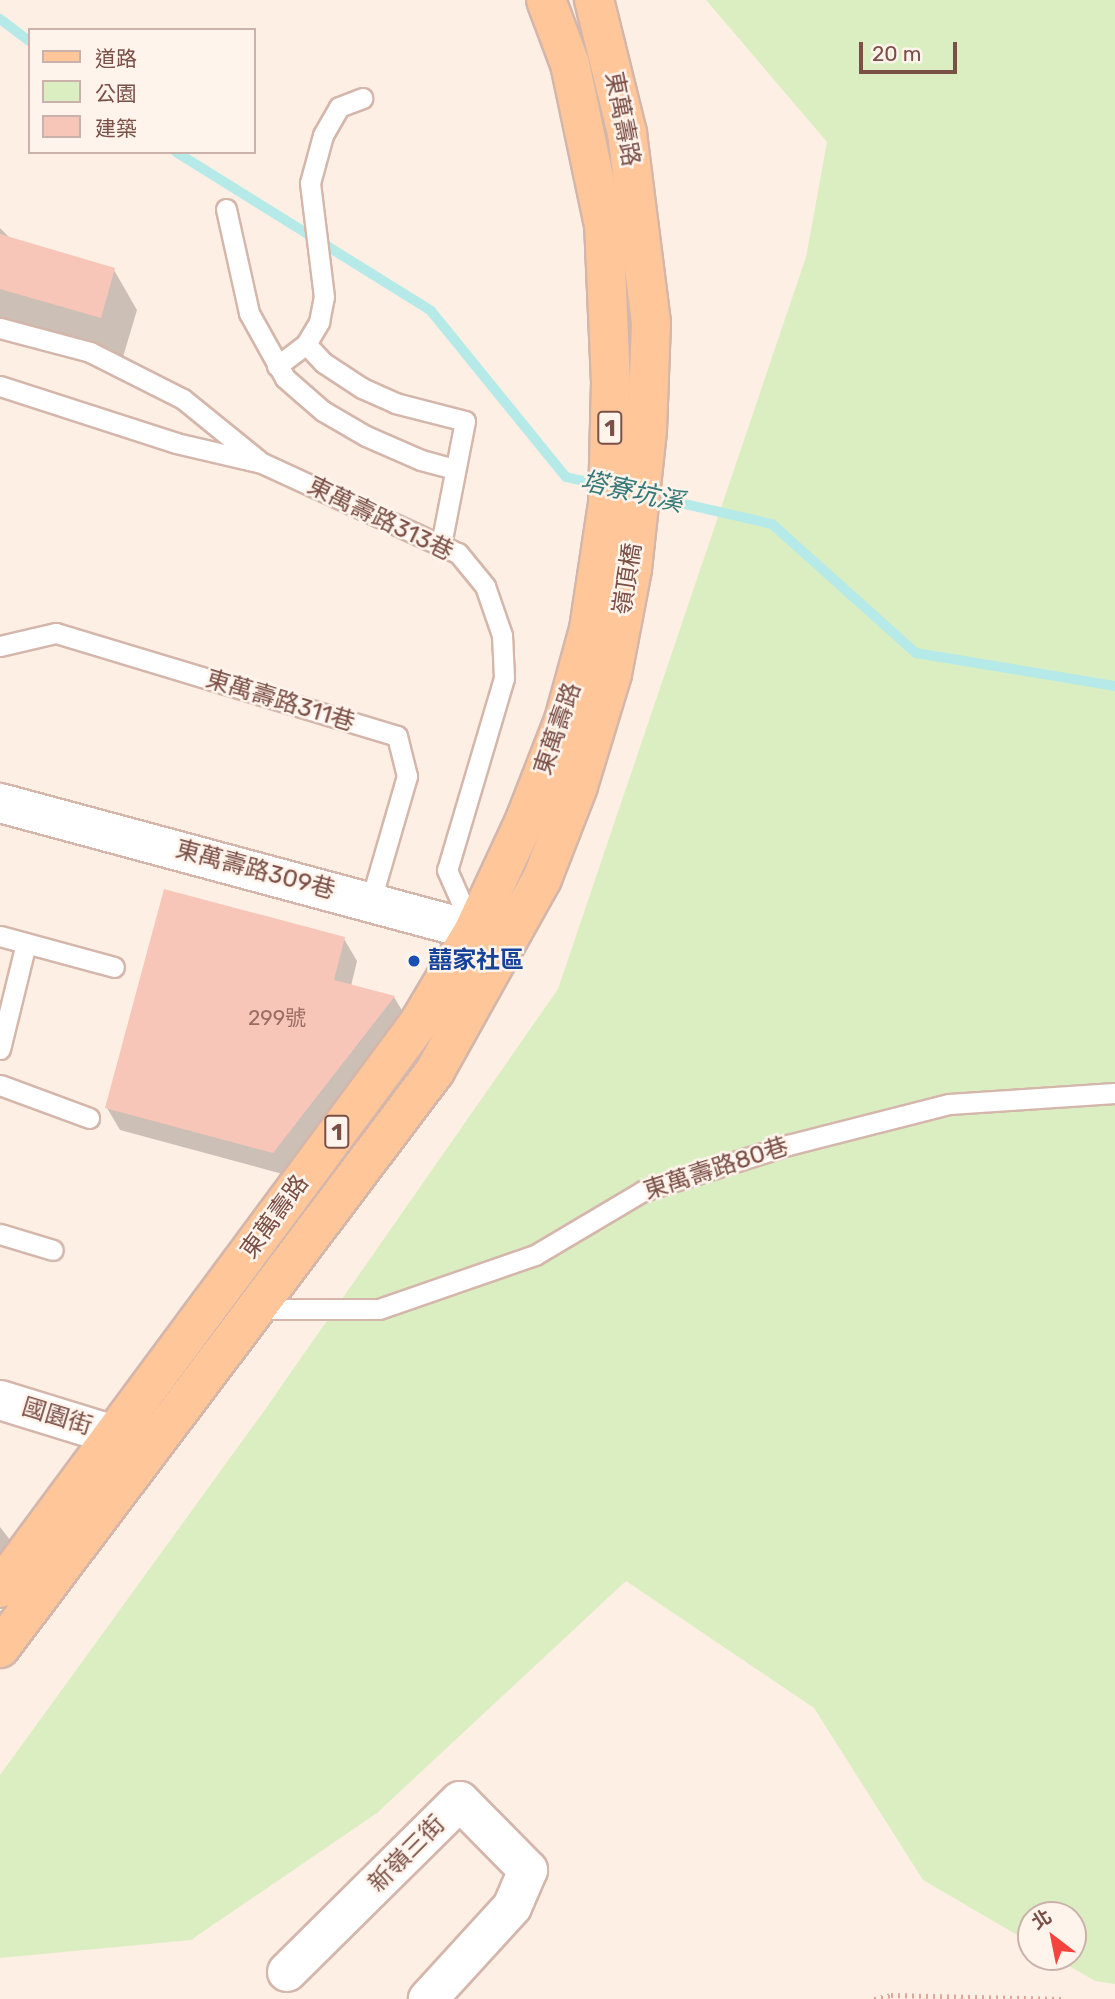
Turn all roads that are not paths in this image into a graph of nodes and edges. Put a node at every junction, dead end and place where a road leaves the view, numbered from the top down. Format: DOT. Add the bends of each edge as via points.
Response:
graph roads {
  1 [pos="547,0"];
  2 [pos="594,0"];
  3 [pos="362,98"];
  4 [pos="226,209"];
  5 [pos="604,225"];
  6 [pos="643,241"];
  7 [pos="0,328"];
  8 [pos="306,344"];
  9 [pos="277,366"];
  10 [pos="0,386"];
  11 [pos="262,463"];
  12 [pos="455,469"];
  13 [pos="441,545"];
  14 [pos="589,629"];
  15 [pos="0,646"];
  16 [pos="578,786"];
  17 [pos="0,803"];
  18 [pos="372,900"];
  19 [pos="474,930"];
  20 [pos="0,936"];
  21 [pos="510,941"];
  22 [pos="26,943"];
  23 [pos="114,967"];
  24 [pos="0,1049"];
  25 [pos="0,1085"];
  26 [pos="1115,1093"];
  27 [pos="89,1118"];
  28 [pos="0,1234"];
  29 [pos="53,1250"];
  30 [pos="253,1310"];
  31 [pos="0,1400"];
  32 [pos="114,1435"];
  33 [pos="0,1588"];
  34 [pos="0,1648"];
  35 [pos="287,1972"];
  36 [pos="428,1999"];
  1 -- 5 [label="main road, 東萬壽路 / 1" via="570,64"];
  2 -- 6 [label="main road, 東萬壽路 / 1" via="627,133"];
  3 -- 8 [label="lane" via="339,107 323,135 310,183 324,297 319,322"];
  4 -- 9 [label="lane" via="248,313"];
  5 -- 14 [label="main road, 嶺頂橋 / 1" via="611,383 608,504"];
  6 -- 16 [label="main road, 嶺頂橋 / 1" via="651,323 647,431 632,569 612,674"];
  7 -- 11 [label="lane" via="90,352 183,399"];
  8 -- 9 [label="lane"];
  8 -- 12 [label="lane" via="324,363 362,388 395,403 465,421"];
  9 -- 12 [label="lane" via="323,411 366,436"];
  10 -- 11 [label="lane, 東萬壽路313巷" via="176,443"];
  11 -- 13 [label="lane, 東萬壽路313巷"];
  12 -- 13 [label="lane"];
  13 -- 19 [label="lane, 東萬壽路313巷" via="458,553 485,586 502,635 504,678 447,870"];
  14 -- 19 [label="main road, 東萬壽路 / 1" via="564,720 525,820"];
  15 -- 18 [label="lane, 東萬壽路311巷" via="56,633 397,736 407,776"];
  16 -- 21 [label="main road, 東萬壽路 / 1" via="542,879"];
  17 -- 18 [label="street, 東萬壽路309巷"];
  18 -- 19 [label="street, 東萬壽路309巷"];
  19 -- 21 [label="street, 東萬壽路309巷"];
  19 -- 32 [label="main road, 東萬壽路 / 1" via="420,1021"];
  20 -- 22 [label="lane"];
  21 -- 30 [label="main road, 東萬壽路 / 1" via="435,1071"];
  22 -- 23 [label="lane"];
  22 -- 24 [label="lane"];
  25 -- 27 [label="lane"];
  26 -- 30 [label="lane, 東萬壽路80巷" via="949,1104 788,1144 643,1191 535,1255 379,1309"];
  28 -- 29 [label="lane"];
  30 -- 34 [label="main road, 東萬壽路 / 1"];
  31 -- 32 [label="street, 國園街"];
  32 -- 33 [label="main road, 東萬壽路 / 1"];
  35 -- 36 [label="street, 新嶺三街" via="460,1801 528,1870 512,1907"];
}
